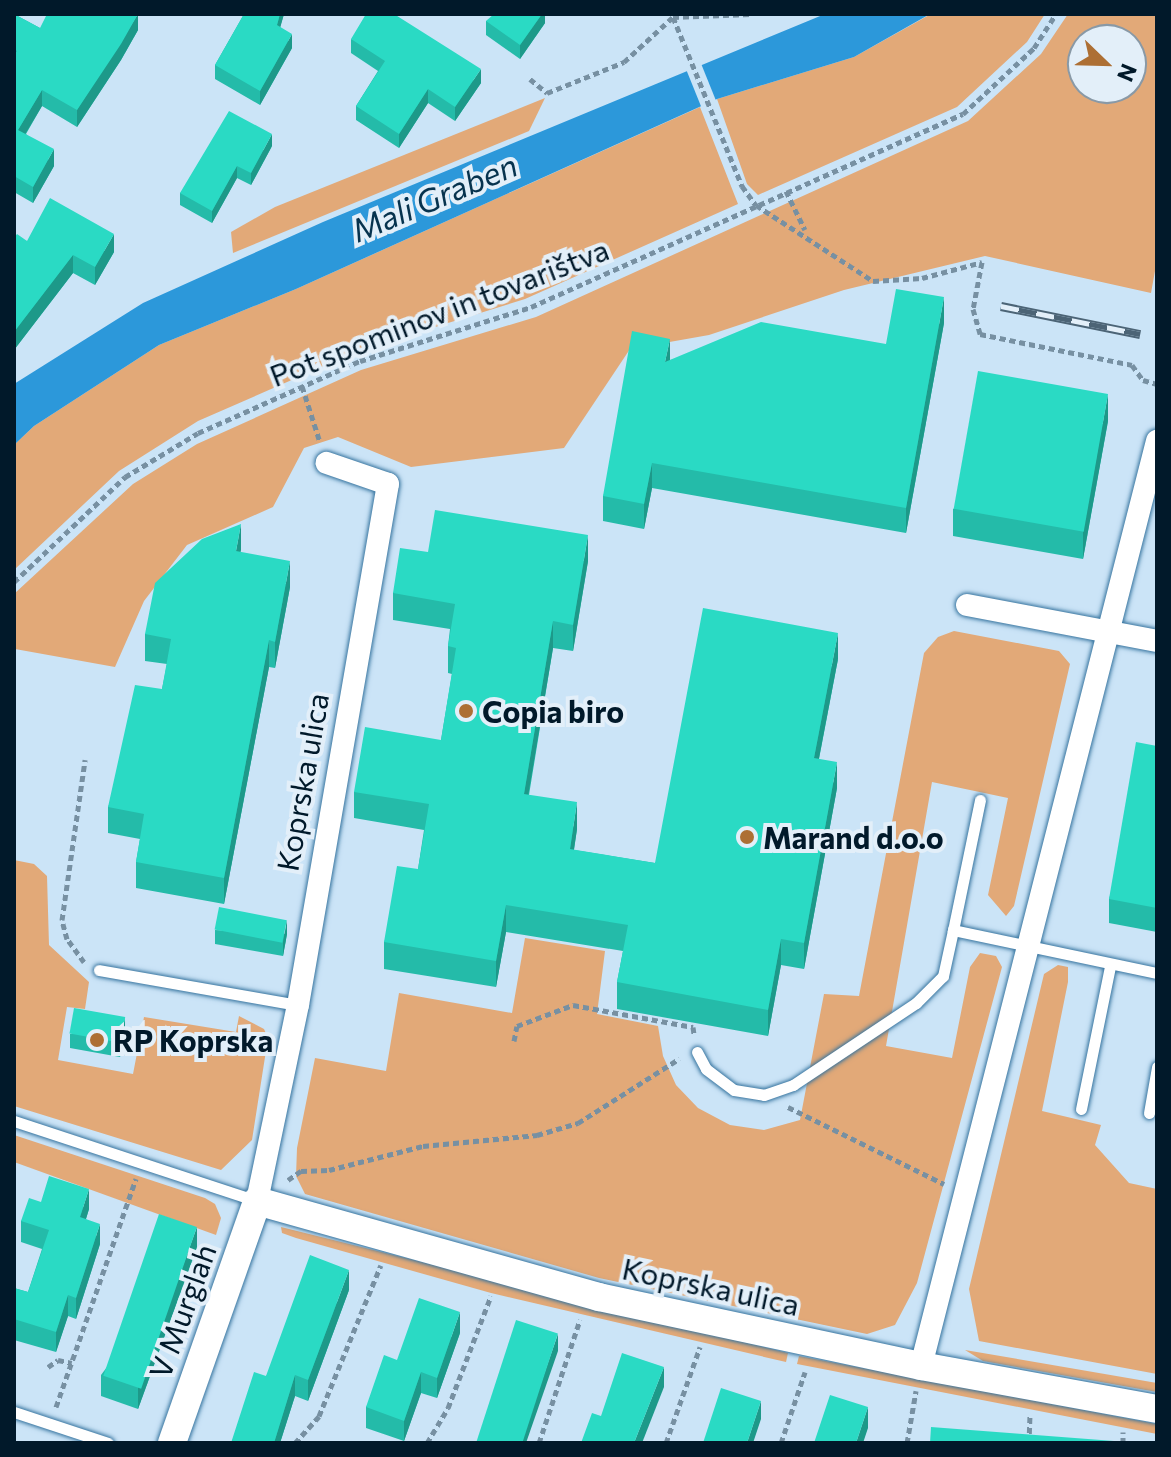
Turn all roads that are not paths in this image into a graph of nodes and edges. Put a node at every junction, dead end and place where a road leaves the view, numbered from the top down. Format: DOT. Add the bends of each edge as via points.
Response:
graph roads {
  1 [pos="1157,441"];
  2 [pos="327,463"];
  3 [pos="967,605"];
  4 [pos="1112,633"];
  5 [pos="1157,641"];
  6 [pos="980,800"];
  7 [pos="953,930"];
  8 [pos="1028,944"];
  9 [pos="1110,966"];
  10 [pos="99,970"];
  11 [pos="1157,973"];
  12 [pos="298,1005"];
  13 [pos="697,1052"];
  14 [pos="1157,1067"];
  15 [pos="1081,1109"];
  16 [pos="1149,1113"];
  17 [pos="14,1121"];
  18 [pos="257,1201"];
  19 [pos="921,1366"];
  20 [pos="1157,1409"];
  21 [pos="14,1412"];
  22 [pos="108,1443"];
  23 [pos="172,1443"];
  1 -- 4 [label="street"];
  2 -- 12 [label="street, Koprska ulica" via="388,484"];
  3 -- 4 [label="street"];
  4 -- 5 [label="street"];
  4 -- 8 [label="street"];
  6 -- 7 [label="lane"];
  7 -- 8 [label="lane"];
  7 -- 13 [label="lane" via="943,976 916,1003 776,1092 734,1090 706,1069"];
  8 -- 9 [label="lane"];
  8 -- 19 [label="street"];
  9 -- 11 [label="lane"];
  9 -- 15 [label="lane"];
  10 -- 12 [label="lane"];
  12 -- 18 [label="street, Koprska ulica"];
  14 -- 16 [label="lane"];
  17 -- 18 [label="lane, Koprska ulica"];
  18 -- 19 [label="street, Koprska ulica" via="599,1297"];
  18 -- 23 [label="street, V Murglah"];
  19 -- 20 [label="street, Koprska ulica"];
  21 -- 22 [label="lane"];
}
